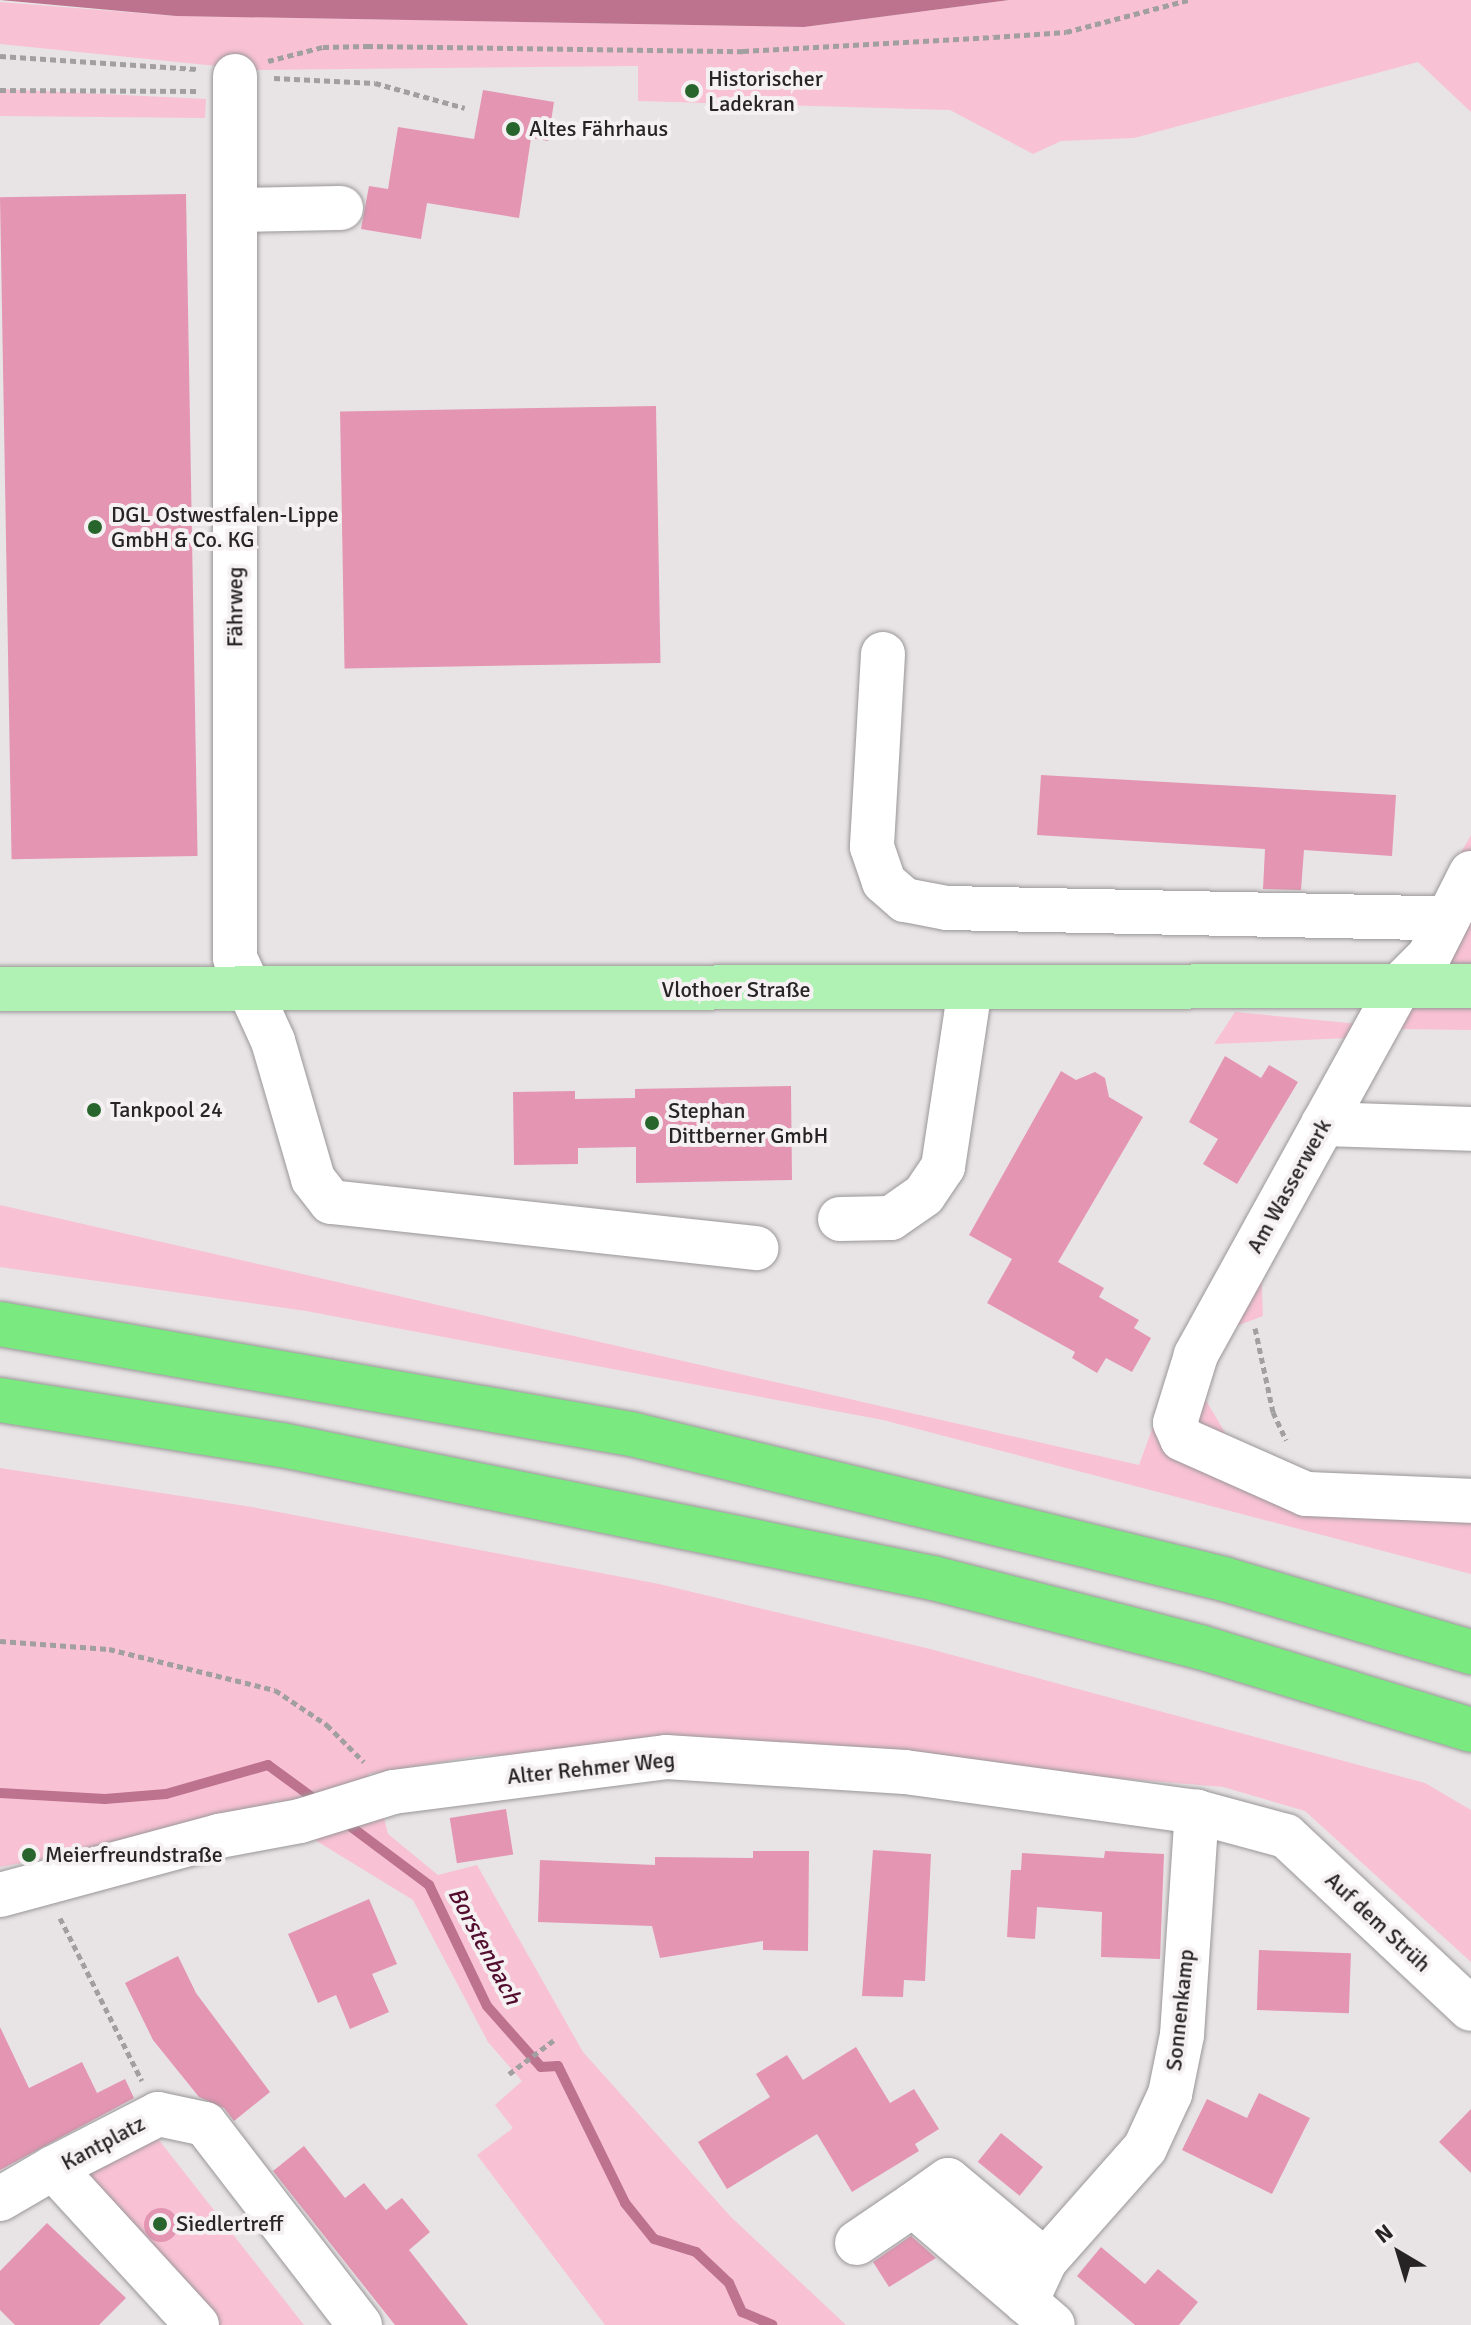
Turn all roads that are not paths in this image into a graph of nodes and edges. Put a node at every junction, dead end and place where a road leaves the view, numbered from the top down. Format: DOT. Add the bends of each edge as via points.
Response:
graph roads {
  1 [pos="235,76"];
  2 [pos="341,208"];
  3 [pos="235,210"];
  4 [pos="883,654"];
  5 [pos="1471,873"];
  6 [pos="1445,918"];
  7 [pos="1400,985"];
  8 [pos="1471,986"];
  9 [pos="0,989"];
  10 [pos="970,989"];
  11 [pos="251,990"];
  12 [pos="1323,1124"];
  13 [pos="1471,1129"];
  14 [pos="840,1219"];
  15 [pos="757,1248"];
  16 [pos="1243,1269"];
  17 [pos="1254,1319"];
  18 [pos="0,1324"];
  19 [pos="0,1400"];
  20 [pos="1471,1501"];
  21 [pos="1471,1652"];
  22 [pos="1471,1730"];
  23 [pos="1197,1812"];
  24 [pos="1286,1836"];
  25 [pos="0,1895"];
  26 [pos="1471,2009"];
  27 [pos="53,2168"];
  28 [pos="0,2199"];
  29 [pos="913,2205"];
  30 [pos="857,2243"];
  31 [pos="1045,2261"];
  32 [pos="1040,2314"];
  33 [pos="197,2325"];
  34 [pos="360,2325"];
  1 -- 3 [label="street, Fährweg"];
  2 -- 3 [label="street"];
  3 -- 11 [label="street, Fährweg" via="235,958"];
  4 -- 6 [label="street" via="872,847 884,882 905,900 947,908"];
  5 -- 6 [label="street, Am Wasserwerk"];
  6 -- 7 [label="street, Am Wasserwerk" via="1429,956"];
  7 -- 8 [label="main road, Vlothoer Straße"];
  7 -- 10 [label="main road, Vlothoer Straße"];
  7 -- 12 [label="street, Am Wasserwerk"];
  9 -- 11 [label="main road, Vlothoer Straße"];
  10 -- 11 [label="main road, Vlothoer Straße"];
  10 -- 14 [label="street" via="943,1167 924,1195 891,1218"];
  11 -- 15 [label="street, Fährweg" via="273,1041 313,1179 331,1202"];
  12 -- 13 [label="street"];
  12 -- 16 [label="street, Am Wasserwerk"];
  16 -- 17 [label="street"];
  16 -- 20 [label="street, Am Wasserwerk" via="1196,1355 1175,1423 1182,1439 1306,1494"];
  18 -- 21 [label="highway" via="631,1434 1224,1579"];
  19 -- 22 [label="highway" via="298,1448 933,1578 1200,1647"];
  23 -- 24 [label="street, Alter Rehmer Weg"];
  23 -- 25 [label="street, Alter Rehmer Weg" via="905,1772 666,1757 393,1792 300,1821 219,1836"];
  23 -- 31 [label="street, Sonnenkamp" via="1182,2035 1170,2094 1145,2148"];
  24 -- 26 [label="street, Auf dem Strüh"];
  27 -- 28 [label="street"];
  27 -- 33 [label="street, Kantplatz"];
  27 -- 34 [label="street, Kantplatz" via="158,2114 205,2124"];
  29 -- 30 [label="street"];
  29 -- 31 [label="street" via="948,2180"];
  29 -- 32 [label="street, Sonnenkamp"];
  31 -- 32 [label="street, Sonnenkamp"];
}
